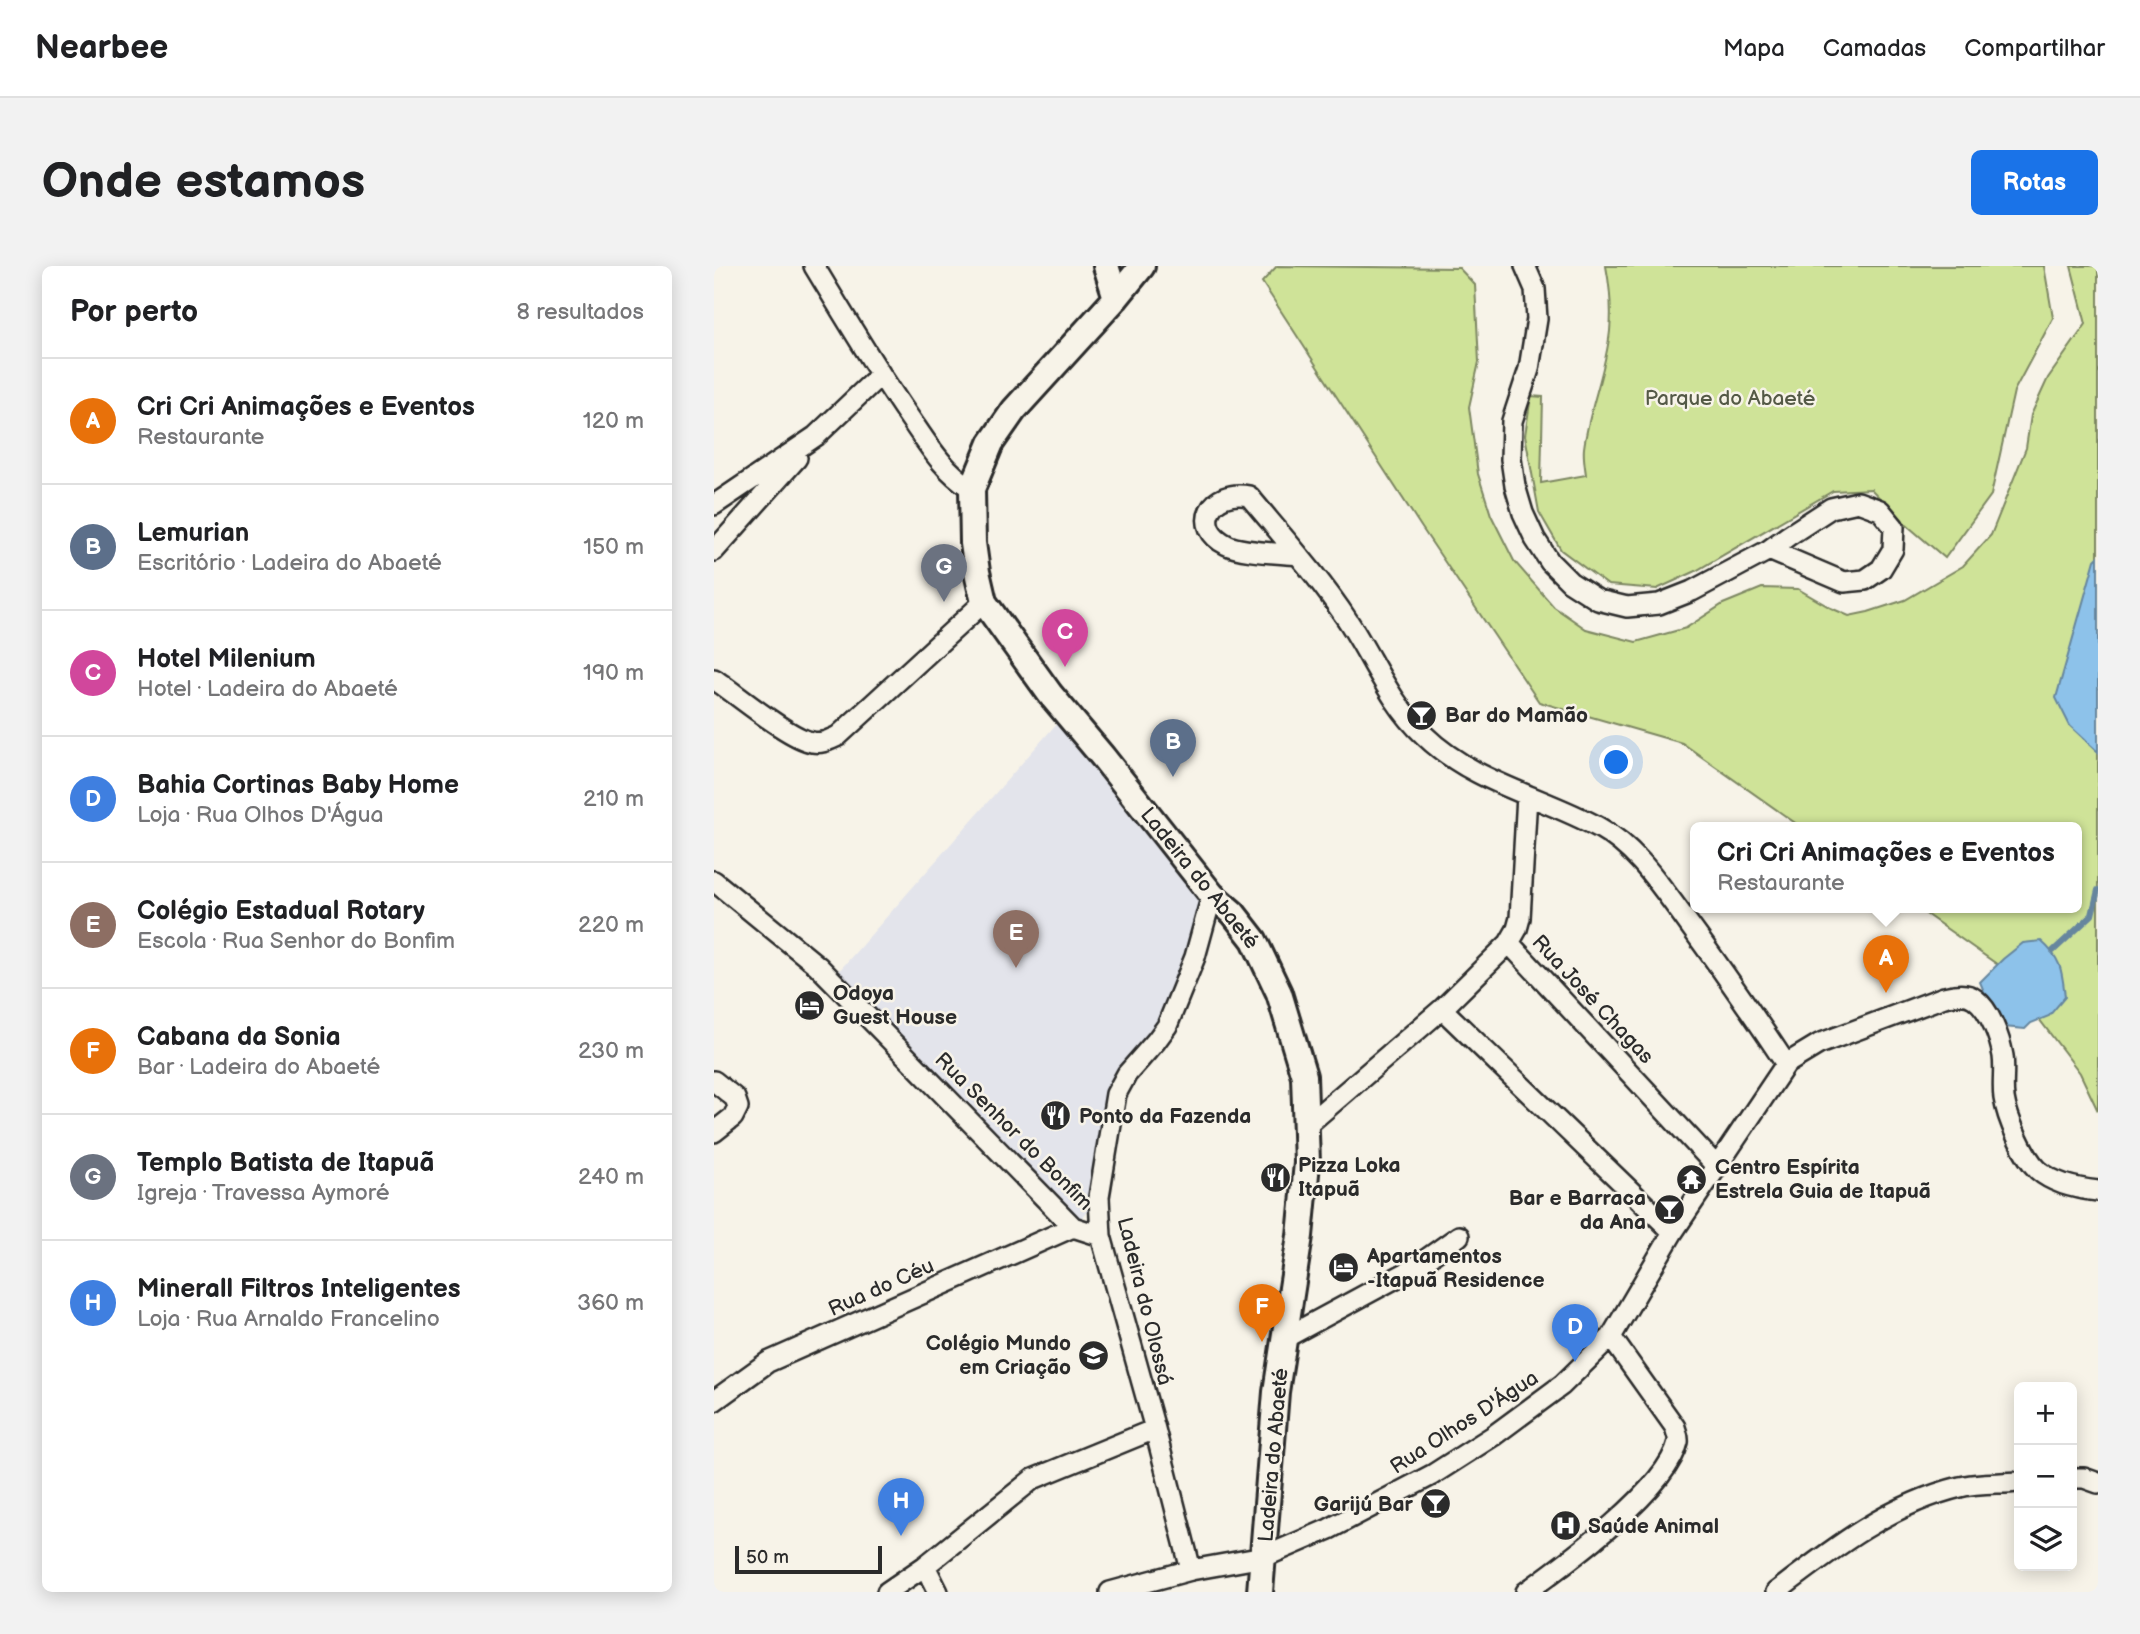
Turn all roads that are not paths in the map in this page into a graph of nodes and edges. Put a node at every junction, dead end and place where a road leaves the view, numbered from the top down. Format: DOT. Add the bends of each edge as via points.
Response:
graph roads {
  1 [pos="814,266"];
  2 [pos="1142,266"];
  3 [pos="1525,266"];
  4 [pos="1107,269"];
  5 [pos="1116,298"];
  6 [pos="880,376"];
  7 [pos="816,436"];
  8 [pos="972,489"];
  9 [pos="714,505"];
  10 [pos="1769,550"];
  11 [pos="714,551"];
  12 [pos="1298,555"];
  13 [pos="984,602"];
  14 [pos="714,678"];
  15 [pos="1527,794"];
  16 [pos="714,881"];
  17 [pos="1212,895"];
  18 [pos="1509,943"];
  19 [pos="1442,1009"];
  20 [pos="1786,1064"];
  21 [pos="718,1084"];
  22 [pos="1306,1126"];
  23 [pos="714,1132"];
  24 [pos="1717,1167"];
  25 [pos="2098,1191"];
  26 [pos="1073,1227"];
  27 [pos="1673,1232"];
  28 [pos="1101,1236"];
  29 [pos="1459,1236"];
  30 [pos="1611,1337"];
  31 [pos="1285,1338"];
  32 [pos="714,1401"];
  33 [pos="1155,1429"];
  34 [pos="2077,1478"];
  35 [pos="2014,1482"];
  36 [pos="2098,1483"];
  37 [pos="1264,1557"];
  38 [pos="925,1566"];
  39 [pos="1191,1570"];
  40 [pos="887,1592"];
  41 [pos="938,1592"];
  42 [pos="1110,1592"];
  43 [pos="1260,1592"];
  44 [pos="1525,1592"];
  45 [pos="1776,1592"];
  1 -- 6 [label="street"];
  2 -- 5 [label="street, Ladeira do Abaeté"];
  3 -- 10 [label="street" via="1535,289 1537,319 1529,369 1511,421 1511,459 1524,513 1550,562 1598,600 1627,607 1659,604 1692,591"];
  4 -- 5 [label="street"];
  5 -- 8 [label="street, Ladeira do Abaeté" via="1014,410 991,443"];
  6 -- 7 [label="street"];
  6 -- 8 [label="street" via="940,461"];
  7 -- 9 [label="street"];
  7 -- 11 [label="street"];
  8 -- 13 [label="street, Ladeira do Abaeté" via="974,552"];
  10 -- 10 [label="street" via="1844,582 1865,580 1881,569 1893,549 1894,527 1880,510 1858,502 1831,508"];
  12 -- 15 [label="street" via="1347,620 1401,710 1423,735 1474,773"];
  13 -- 14 [label="street" via="838,736 822,743 794,736"];
  13 -- 17 [label="street, Ladeira do Abaeté" via="1050,694"];
  15 -- 18 [label="street, Rua José Chagas" via="1520,918"];
  15 -- 20 [label="street" via="1602,829 1632,852 1732,982"];
  16 -- 26 [label="street, Rua Senhor do Bonfim" via="818,966"];
  17 -- 22 [label="street, Ladeira do Abaeté" via="1233,912 1254,940 1279,993 1304,1076"];
  17 -- 28 [label="street, Ladeira do Olossá" via="1171,1018 1116,1094 1098,1197"];
  18 -- 19 [label="street"];
  18 -- 24 [label="street, Rua José Chagas"];
  19 -- 22 [label="street"];
  19 -- 27 [label="street"];
  20 -- 24 [label="street, Rua Olhos D'Água"];
  20 -- 25 [label="street" via="1819,1044 1944,998 1959,994 1974,998 1994,1027 2003,1055 2004,1100 2021,1147 2038,1170 2057,1182"];
  21 -- 23 [label="street" via="735,1098 738,1107"];
  22 -- 31 [label="street, Ladeira do Abaeté" via="1300,1236"];
  24 -- 27 [label="street, Rua Olhos D'Água"];
  26 -- 28 [label="street, Rua Senhor do Bonfim"];
  26 -- 32 [label="street, Rua do Céu" via="768,1362"];
  27 -- 30 [label="street, Rua Olhos D'Água"];
  28 -- 33 [label="street, Ladeira do Olossá"];
  29 -- 31 [label="street" via="1410,1270"];
  30 -- 37 [label="street, Rua Olhos D'Água" via="1562,1385 1432,1475"];
  30 -- 44 [label="street" via="1675,1427 1679,1440 1665,1470 1613,1524"];
  31 -- 37 [label="street, Ladeira do Abaeté" via="1276,1392"];
  33 -- 38 [label="street" via="1033,1479"];
  33 -- 39 [label="street, Ladeira do Olossá"];
  34 -- 36 [label="street"];
  35 -- 45 [label="street" via="1962,1486 1921,1499 1863,1529"];
  37 -- 39 [label="street, Rua Olhos D'Água"];
  37 -- 43 [label="street, Ladeira do Abaeté"];
  38 -- 40 [label="street"];
  38 -- 41 [label="street"];
  39 -- 42 [label="street, Rua Olhos D'Água"];
}
